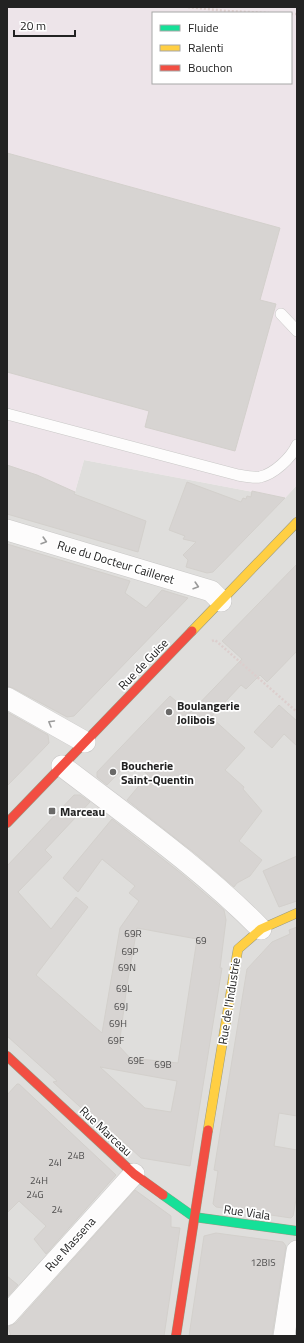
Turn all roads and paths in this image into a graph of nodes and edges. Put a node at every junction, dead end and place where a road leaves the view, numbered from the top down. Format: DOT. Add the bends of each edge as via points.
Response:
graph roads {
  1 [pos="188,7"];
  2 [pos="248,12"];
  3 [pos="281,314"];
  4 [pos="297,331"];
  5 [pos="7,414"];
  6 [pos="297,445"];
  7 [pos="297,522"];
  8 [pos="7,530"];
  9 [pos="221,601"];
  10 [pos="188,635"];
  11 [pos="7,698"];
  12 [pos="297,712"];
  13 [pos="85,742"];
  14 [pos="62,766"];
  15 [pos="7,823"];
  16 [pos="297,913"];
  17 [pos="261,929"];
  18 [pos="9,1063"];
  19 [pos="134,1174"];
  20 [pos="194,1217"];
  21 [pos="297,1231"];
  22 [pos="297,1251"];
  23 [pos="7,1314"];
  24 [pos="176,1336"];
  25 [pos="284,1336"];
  1 -- 2 [label="path"];
  3 -- 4 [label="lane"];
  5 -- 6 [label="lane" via="238,476 260,477 276,469 294,453"];
  7 -- 9 [label="street, Rue de Guise"];
  8 -- 9 [label="street, Rue du Docteur Cailleret, one-way" via="212,591"];
  9 -- 10 [label="street, Rue de Guise"];
  10 -- 12 [label="path" via="202,643 215,640"];
  10 -- 13 [label="street, Rue de Guise"];
  13 -- 11 [label="street, one-way"];
  13 -- 14 [label="street, Rue de Guise"];
  14 -- 15 [label="street, Rue de Guise"];
  14 -- 17 [label="street" via="182,859"];
  16 -- 17 [label="street, Rue de l'Industrie"];
  17 -- 20 [label="street, Rue de l'Industrie" via="238,949"];
  18 -- 19 [label="street, Rue Marceau"];
  19 -- 20 [label="street, Rue Marceau"];
  19 -- 23 [label="street, Rue Massena"];
  20 -- 21 [label="street, Rue Viala"];
  20 -- 24 [label="street, Rue de l'Industrie"];
  22 -- 25 [label="street"];
}
